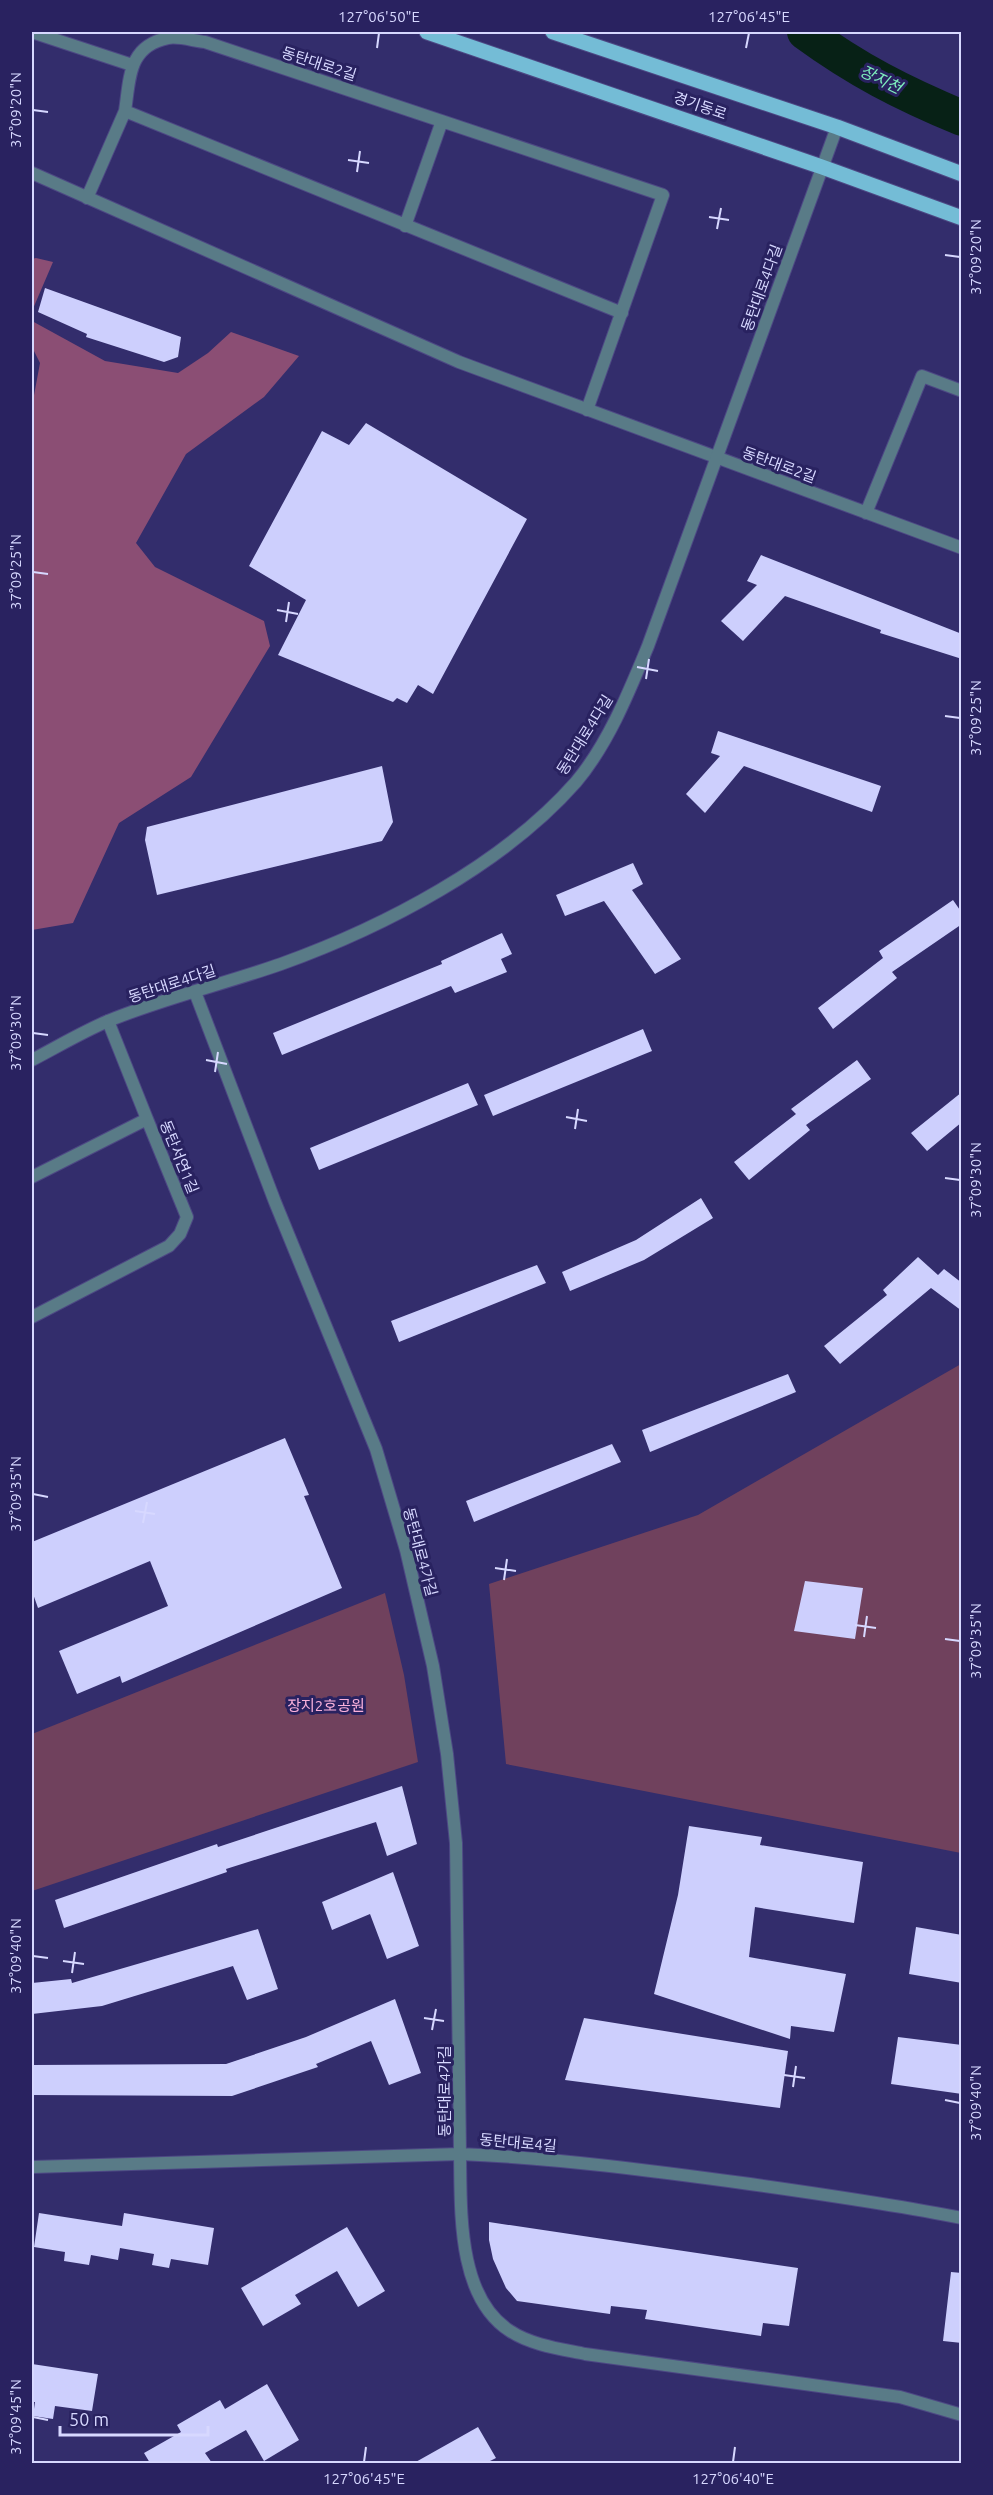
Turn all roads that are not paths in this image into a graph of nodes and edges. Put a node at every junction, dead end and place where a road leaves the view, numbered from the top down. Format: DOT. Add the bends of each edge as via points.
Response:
graph roads {
  1 [pos="32,32"];
  2 [pos="427,32"];
  3 [pos="553,32"];
  4 [pos="132,65"];
  5 [pos="125,111"];
  6 [pos="442,121"];
  7 [pos="837,127"];
  8 [pos="822,167"];
  9 [pos="32,173"];
  10 [pos="962,174"];
  11 [pos="87,198"];
  12 [pos="962,218"];
  13 [pos="405,226"];
  14 [pos="621,313"];
  15 [pos="962,391"];
  16 [pos="587,410"];
  17 [pos="717,458"];
  18 [pos="866,513"];
  19 [pos="962,548"];
  20 [pos="195,992"];
  21 [pos="108,1021"];
  22 [pos="32,1060"];
  23 [pos="147,1119"];
  24 [pos="32,1177"];
  25 [pos="32,1317"];
  26 [pos="460,2154"];
  27 [pos="32,2167"];
  28 [pos="962,2218"];
  29 [pos="962,2415"];
  1 -- 4 [label="street"];
  2 -- 8 [label="main road, 경기동로"];
  3 -- 7 [label="main road, 경기동로"];
  4 -- 5 [label="street"];
  4 -- 6 [label="street, 동탄대로2길" via="140,51 169,38 206,42"];
  5 -- 11 [label="street"];
  5 -- 13 [label="street"];
  6 -- 13 [label="street"];
  6 -- 14 [label="street, 동탄대로2길" via="663,195"];
  7 -- 8 [label="street, 동탄대로4다길"];
  7 -- 10 [label="main road, 경기동로"];
  8 -- 12 [label="main road, 경기동로"];
  8 -- 17 [label="street, 동탄대로4다길"];
  9 -- 11 [label="street, 동탄대로2길"];
  11 -- 16 [label="street, 동탄대로2길" via="459,362"];
  13 -- 14 [label="street"];
  14 -- 16 [label="street, 동탄대로2길"];
  15 -- 18 [label="street" via="922,376"];
  16 -- 17 [label="street, 동탄대로2길"];
  17 -- 18 [label="street, 동탄대로2길"];
  17 -- 20 [label="street, 동탄대로4다길" via="627,696 577,780 541,818 457,879 409,906 284,963"];
  18 -- 19 [label="street, 동탄대로2길"];
  20 -- 21 [label="street, 동탄대로4다길"];
  20 -- 26 [label="street, 동탄대로4가길" via="376,1449 406,1551 433,1666 456,1844"];
  21 -- 22 [label="street, 동탄대로4다길"];
  21 -- 23 [label="street"];
  23 -- 24 [label="street, 동탄서연1길"];
  23 -- 25 [label="street, 동탄서연1길" via="187,1217 180,1234 169,1246"];
  26 -- 27 [label="street, 동탄대로4길"];
  26 -- 28 [label="street, 동탄대로4길" via="682,2175"];
  26 -- 29 [label="street, 동탄대로4가길" via="461,2202 471,2277 484,2308 511,2332 585,2354 900,2397"];
}
